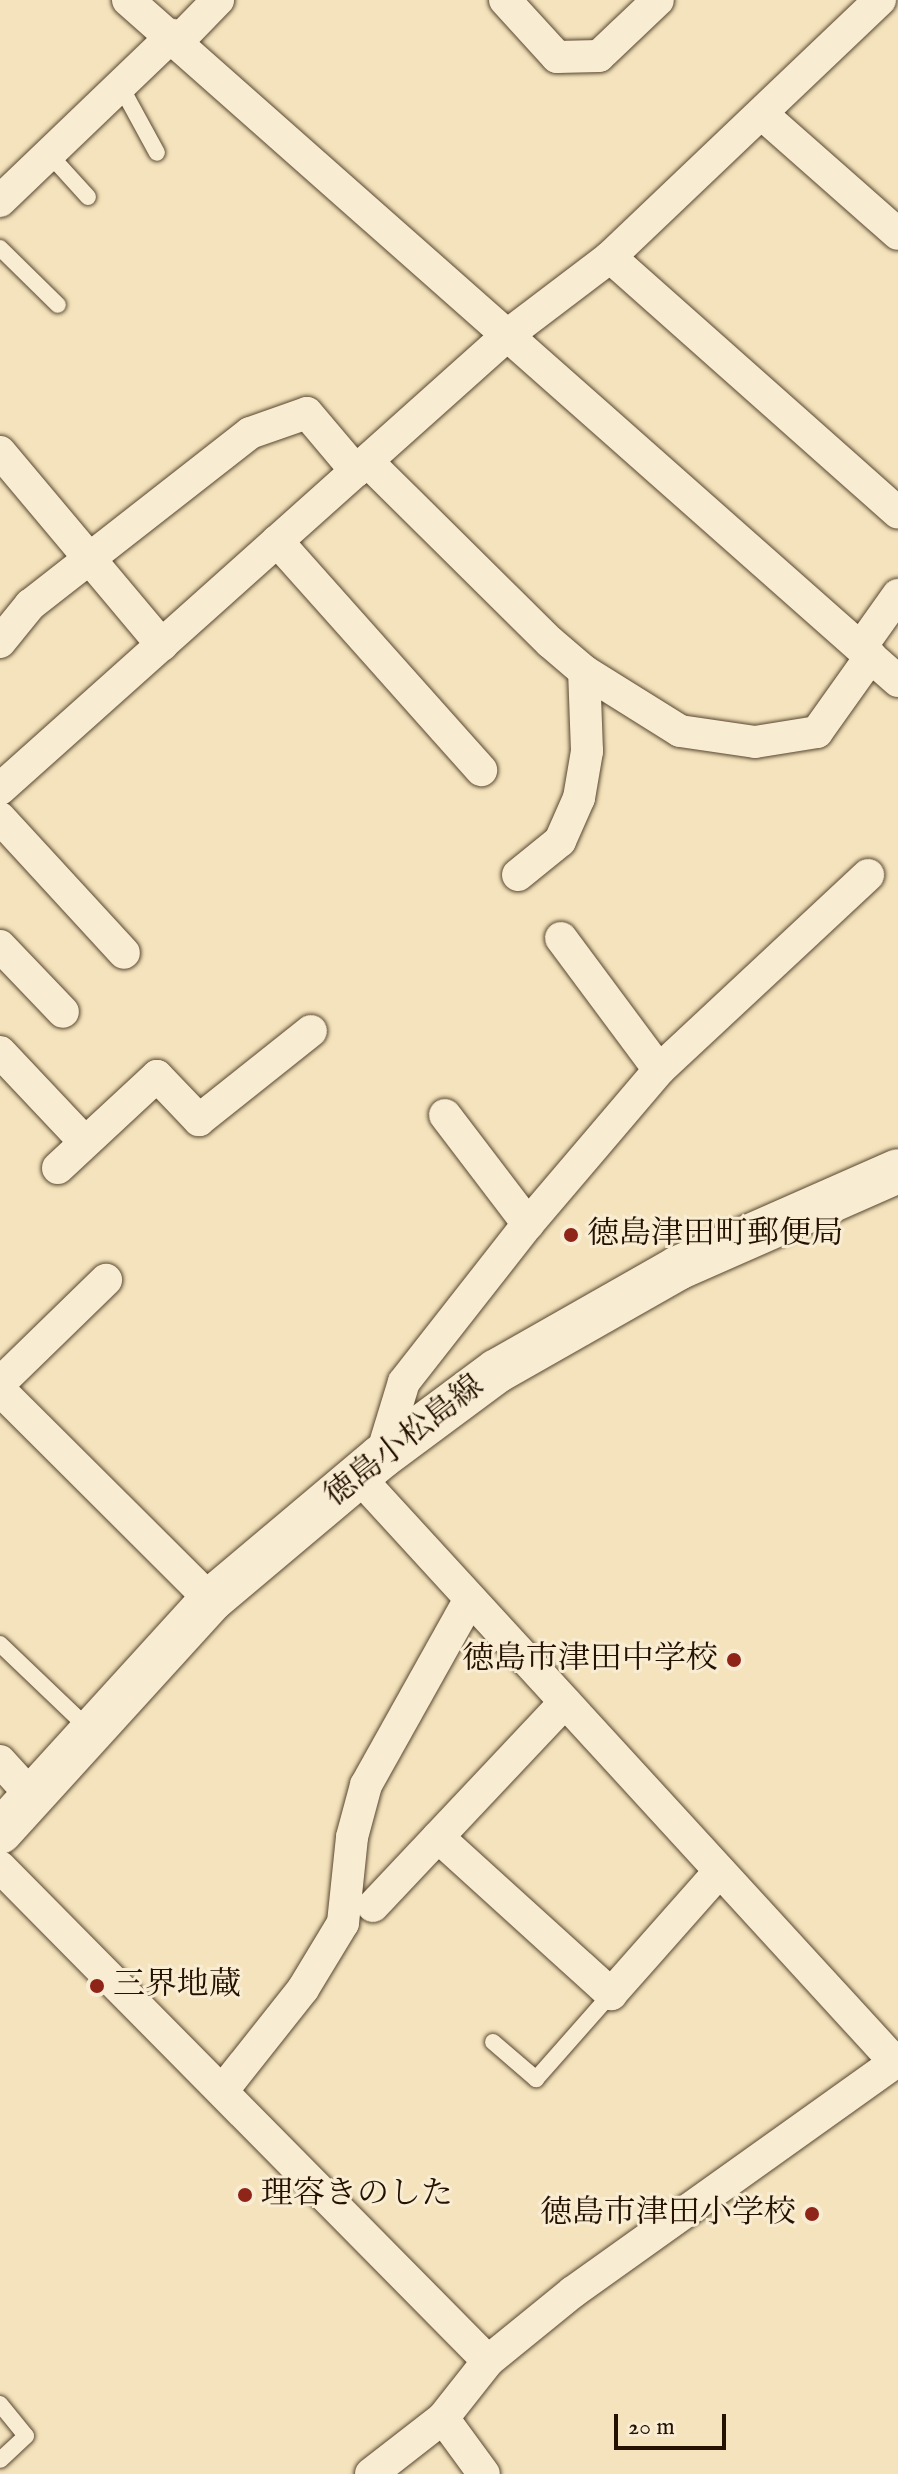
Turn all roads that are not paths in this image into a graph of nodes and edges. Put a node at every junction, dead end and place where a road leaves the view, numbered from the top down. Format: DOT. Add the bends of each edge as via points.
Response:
graph roads {
  1 [pos="128,0"];
  2 [pos="218,0"];
  3 [pos="505,0"];
  4 [pos="658,0"];
  5 [pos="880,0"];
  6 [pos="176,37"];
  7 [pos="120,85"];
  8 [pos="762,114"];
  9 [pos="157,153"];
  10 [pos="49,154"];
  11 [pos="88,197"];
  12 [pos="0,201"];
  13 [pos="898,234"];
  14 [pos="0,248"];
  15 [pos="610,257"];
  16 [pos="58,305"];
  17 [pos="510,333"];
  18 [pos="0,452"];
  19 [pos="362,467"];
  20 [pos="898,513"];
  21 [pos="277,541"];
  22 [pos="90,556"];
  23 [pos="898,595"];
  24 [pos="0,642"];
  25 [pos="162,645"];
  26 [pos="866,652"];
  27 [pos="584,671"];
  28 [pos="898,681"];
  29 [pos="481,770"];
  30 [pos="0,789"];
  31 [pos="0,818"];
  32 [pos="518,875"];
  33 [pos="868,875"];
  34 [pos="561,938"];
  35 [pos="0,946"];
  36 [pos="124,953"];
  37 [pos="63,1012"];
  38 [pos="311,1031"];
  39 [pos="0,1052"];
  40 [pos="659,1070"];
  41 [pos="445,1115"];
  42 [pos="84,1141"];
  43 [pos="58,1168"];
  44 [pos="898,1171"];
  45 [pos="528,1224"];
  46 [pos="106,1280"];
  47 [pos="0,1383"];
  48 [pos="0,1390"];
  49 [pos="370,1467"];
  50 [pos="470,1599"];
  51 [pos="211,1600"];
  52 [pos="0,1644"];
  53 [pos="565,1702"];
  54 [pos="91,1731"];
  55 [pos="0,1761"];
  56 [pos="32,1796"];
  57 [pos="0,1832"];
  58 [pos="438,1837"];
  59 [pos="0,1867"];
  60 [pos="720,1871"];
  61 [pos="373,1906"];
  62 [pos="611,1994"];
  63 [pos="493,2042"];
  64 [pos="897,2061"];
  65 [pos="223,2090"];
  66 [pos="488,2361"];
  67 [pos="0,2404"];
  68 [pos="443,2418"];
  69 [pos="0,2460"];
  70 [pos="371,2474"];
  71 [pos="484,2474"];
  1 -- 6 [label="street"];
  2 -- 6 [label="street"];
  3 -- 4 [label="street" via="557,57 599,56"];
  5 -- 8 [label="street"];
  6 -- 7 [label="street"];
  6 -- 17 [label="street"];
  7 -- 9 [label="lane"];
  7 -- 10 [label="street"];
  8 -- 13 [label="street"];
  8 -- 15 [label="street"];
  10 -- 11 [label="lane"];
  10 -- 12 [label="street"];
  14 -- 16 [label="lane"];
  15 -- 17 [label="street"];
  15 -- 20 [label="street"];
  17 -- 19 [label="street"];
  17 -- 26 [label="street"];
  18 -- 22 [label="street"];
  19 -- 21 [label="street"];
  19 -- 22 [label="street" via="307,413 250,433"];
  19 -- 27 [label="street"];
  21 -- 25 [label="street"];
  21 -- 29 [label="street"];
  22 -- 24 [label="street" via="30,605"];
  22 -- 25 [label="street"];
  23 -- 26 [label="street"];
  25 -- 30 [label="street"];
  26 -- 27 [label="street" via="817,732 755,742 680,731"];
  26 -- 28 [label="street"];
  27 -- 32 [label="street" via="587,751 579,798 560,841"];
  31 -- 36 [label="street"];
  33 -- 40 [label="street"];
  34 -- 40 [label="street"];
  35 -- 37 [label="street"];
  38 -- 42 [label="street" via="199,1120 157,1076"];
  39 -- 42 [label="street"];
  40 -- 45 [label="street"];
  41 -- 45 [label="street"];
  42 -- 43 [label="street"];
  44 -- 49 [label="main road, 徳島小松島線" via="678,1268 497,1371"];
  45 -- 49 [label="street" via="404,1382"];
  46 -- 47 [label="street"];
  48 -- 51 [label="street"];
  49 -- 50 [label="street"];
  49 -- 51 [label="main road, 徳島小松島線"];
  50 -- 53 [label="street"];
  50 -- 65 [label="street" via="366,1785 352,1837 343,1923 303,1989"];
  51 -- 54 [label="main road, 徳島小松島線"];
  52 -- 54 [label="lane"];
  53 -- 58 [label="street"];
  53 -- 60 [label="street"];
  54 -- 56 [label="main road, 徳島小松島線"];
  55 -- 56 [label="street"];
  56 -- 57 [label="main road, 徳島小松島線"];
  58 -- 61 [label="street"];
  58 -- 62 [label="street"];
  59 -- 65 [label="street"];
  60 -- 62 [label="street"];
  60 -- 64 [label="street"];
  62 -- 63 [label="lane" via="536,2079"];
  64 -- 66 [label="street" via="573,2292"];
  65 -- 66 [label="street"];
  66 -- 68 [label="street"];
  67 -- 69 [label="lane" via="26,2436"];
  68 -- 70 [label="street"];
  68 -- 71 [label="street"];
}
